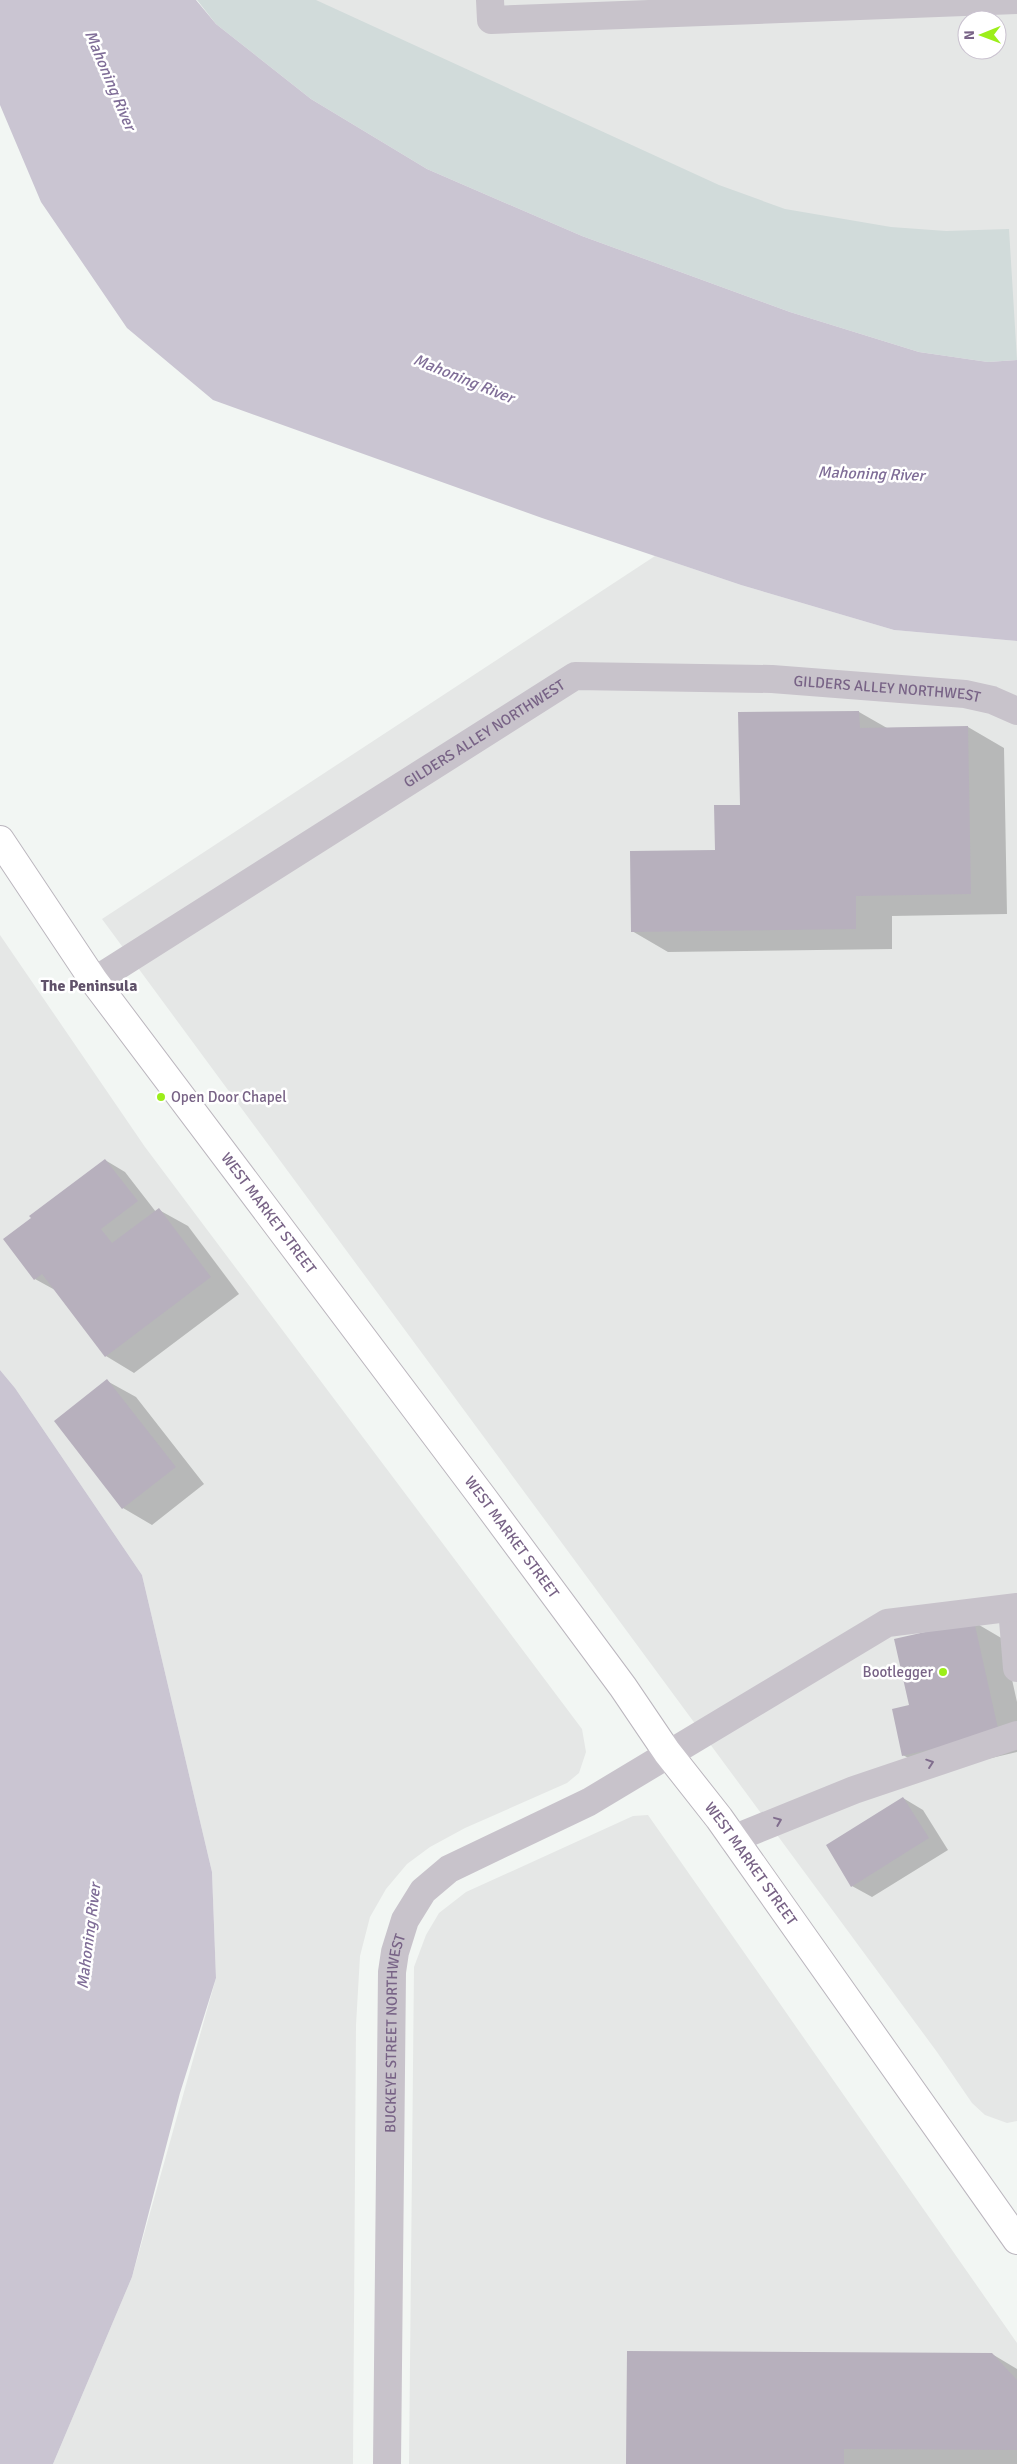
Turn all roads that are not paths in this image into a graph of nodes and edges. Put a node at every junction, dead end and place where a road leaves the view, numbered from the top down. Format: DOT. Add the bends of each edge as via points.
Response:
graph roads {
  1 [pos="490,0"];
  2 [pos="1017,0"];
  3 [pos="1017,711"];
  4 [pos="0,840"];
  5 [pos="94,981"];
  6 [pos="1015,1607"];
  7 [pos="1017,1668"];
  8 [pos="1017,1735"];
  9 [pos="668,1752"];
  10 [pos="733,1839"];
  11 [pos="1017,2240"];
  12 [pos="387,2464"];
  1 -- 2 [label="street" via="491,20"];
  3 -- 5 [label="street, GILDERS ALLEY NORTHWEST" via="992,700 965,694 772,679 575,676"];
  4 -- 5 [label="main road, WEST MARKET STREET"];
  5 -- 9 [label="main road, WEST MARKET STREET" via="489,1505"];
  6 -- 7 [label="street"];
  6 -- 9 [label="street, BUCKEYE STREET NORTHWEST" via="887,1622"];
  10 -- 8 [label="street, one-way" via="854,1790"];
  9 -- 10 [label="main road, WEST MARKET STREET"];
  9 -- 12 [label="street, BUCKEYE STREET NORTHWEST" via="589,1802 449,1869 423,1891 405,1920 392,1972"];
  10 -- 11 [label="main road, WEST MARKET STREET"];
}
